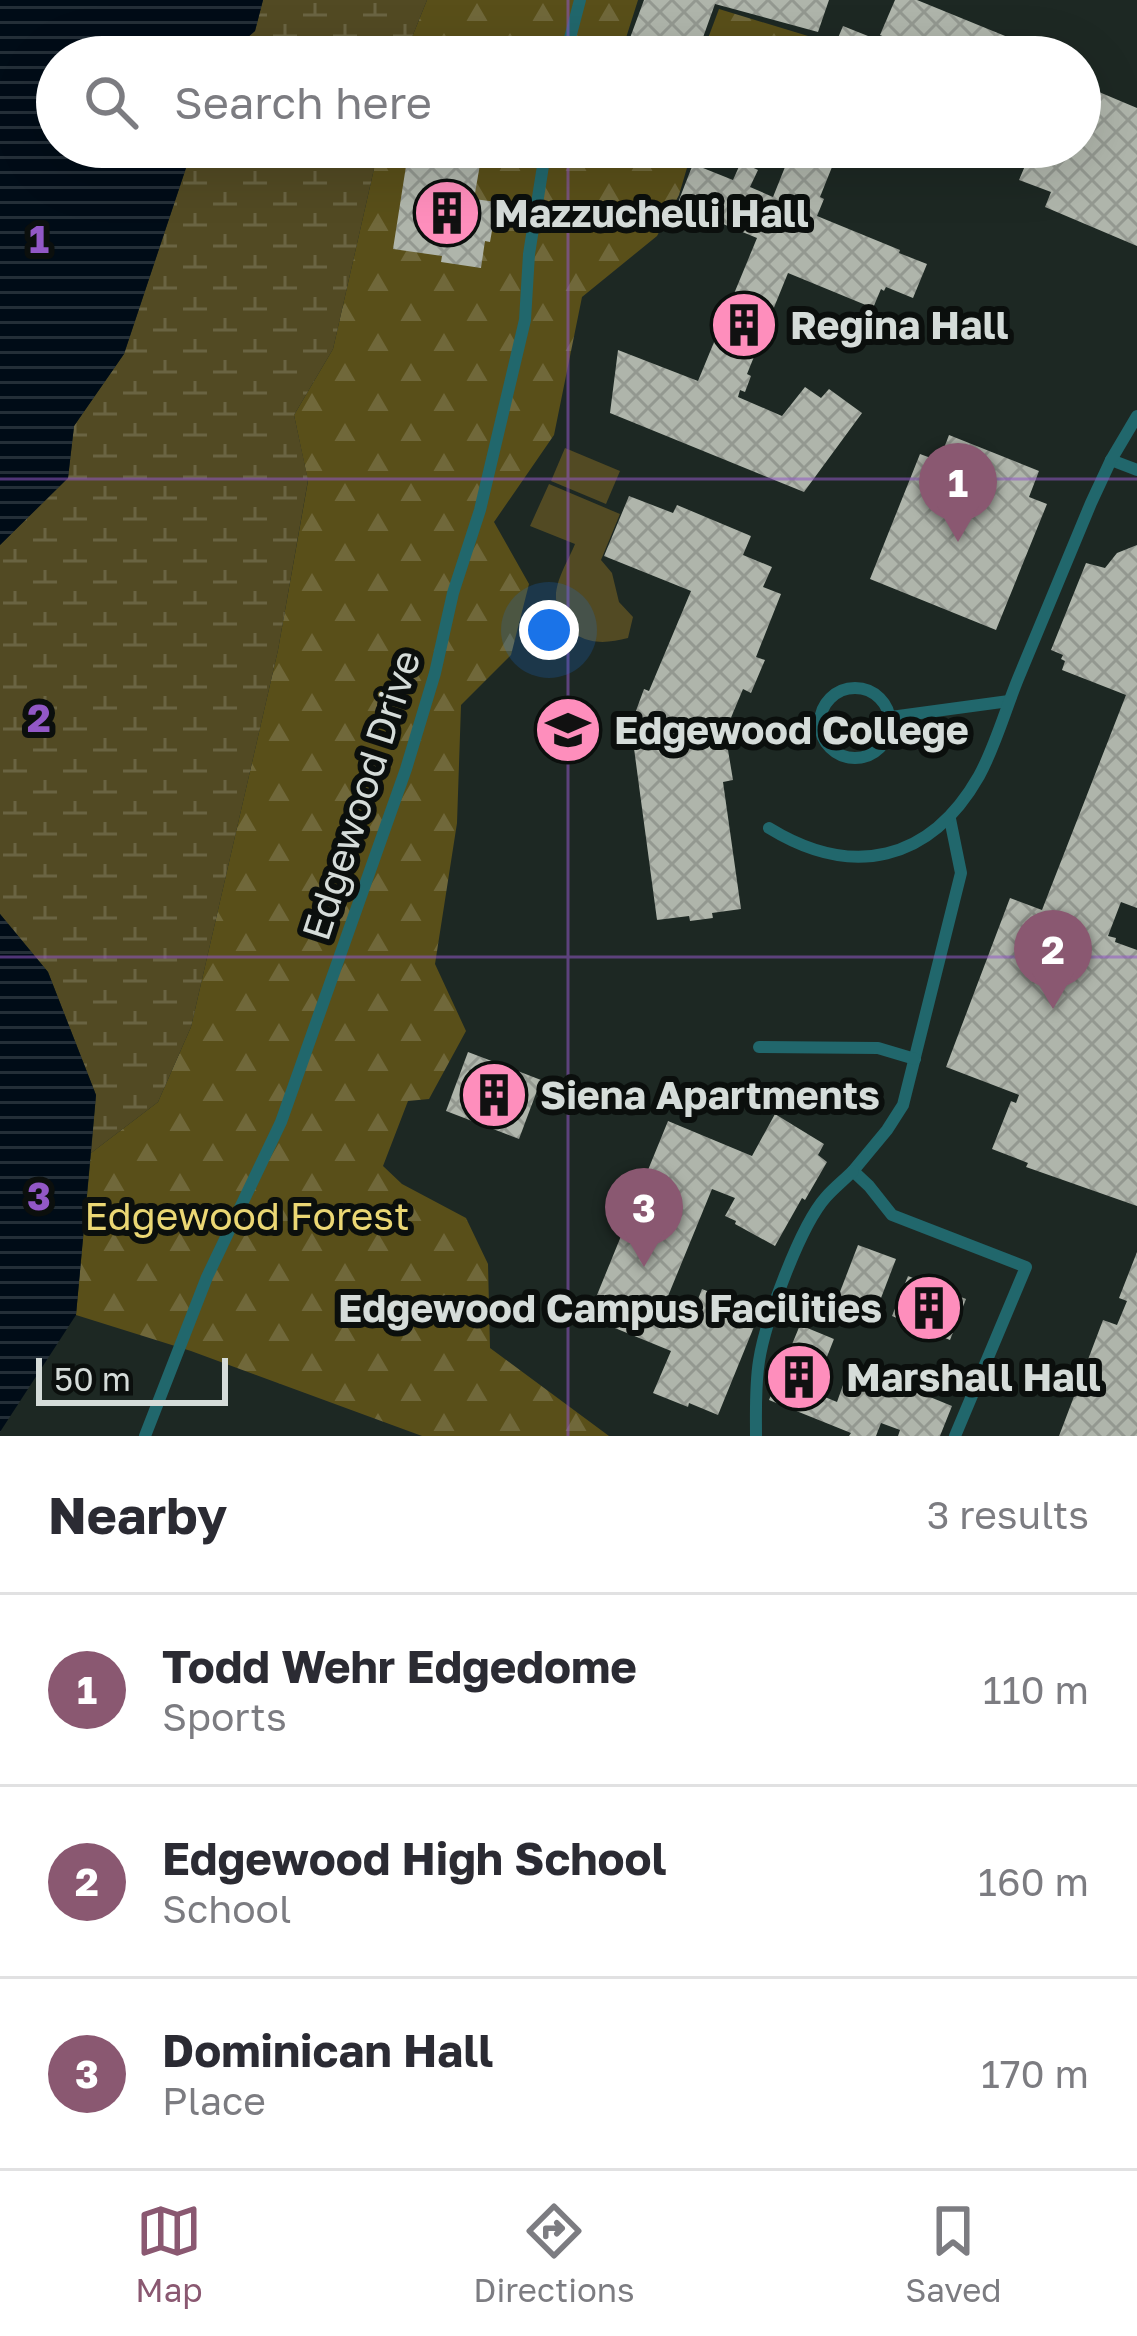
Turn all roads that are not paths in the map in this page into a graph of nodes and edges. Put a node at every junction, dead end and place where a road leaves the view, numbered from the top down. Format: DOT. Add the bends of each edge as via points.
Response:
graph roads {
  1 [pos="580,0"];
  2 [pos="571,36"];
  3 [pos="543,168"];
  4 [pos="1137,416"];
  5 [pos="1111,460"];
  6 [pos="1137,470"];
  7 [pos="1009,701"];
  8 [pos="891,717"];
  9 [pos="950,819"];
  10 [pos="769,828"];
  11 [pos="759,1047"];
  12 [pos="915,1059"];
  13 [pos="853,1172"];
  14 [pos="145,1436"];
  15 [pos="756,1436"];
  16 [pos="956,1436"];
  1 -- 2 [label="lane"];
  3 -- 14 [label="lane, Edgewood Drive" via="524,320 406,769 281,1122 207,1277"];
  4 -- 5 [label="lane"];
  5 -- 6 [label="lane"];
  5 -- 7 [label="lane"];
  7 -- 8 [label="lane"];
  7 -- 9 [label="lane" via="980,774"];
  8 -- 8 [label="lane" via="880,697 848,688 823,708 820,730 833,750 856,758 878,750"];
  9 -- 10 [label="lane" via="914,844 871,856 827,854"];
  9 -- 12 [label="lane" via="961,873"];
  11 -- 12 [label="lane" via="878,1048"];
  12 -- 13 [label="lane" via="903,1105"];
  13 -- 15 [label="lane" via="804,1230 783,1285 760,1355"];
  13 -- 16 [label="lane" via="892,1215 1026,1268"];
}
